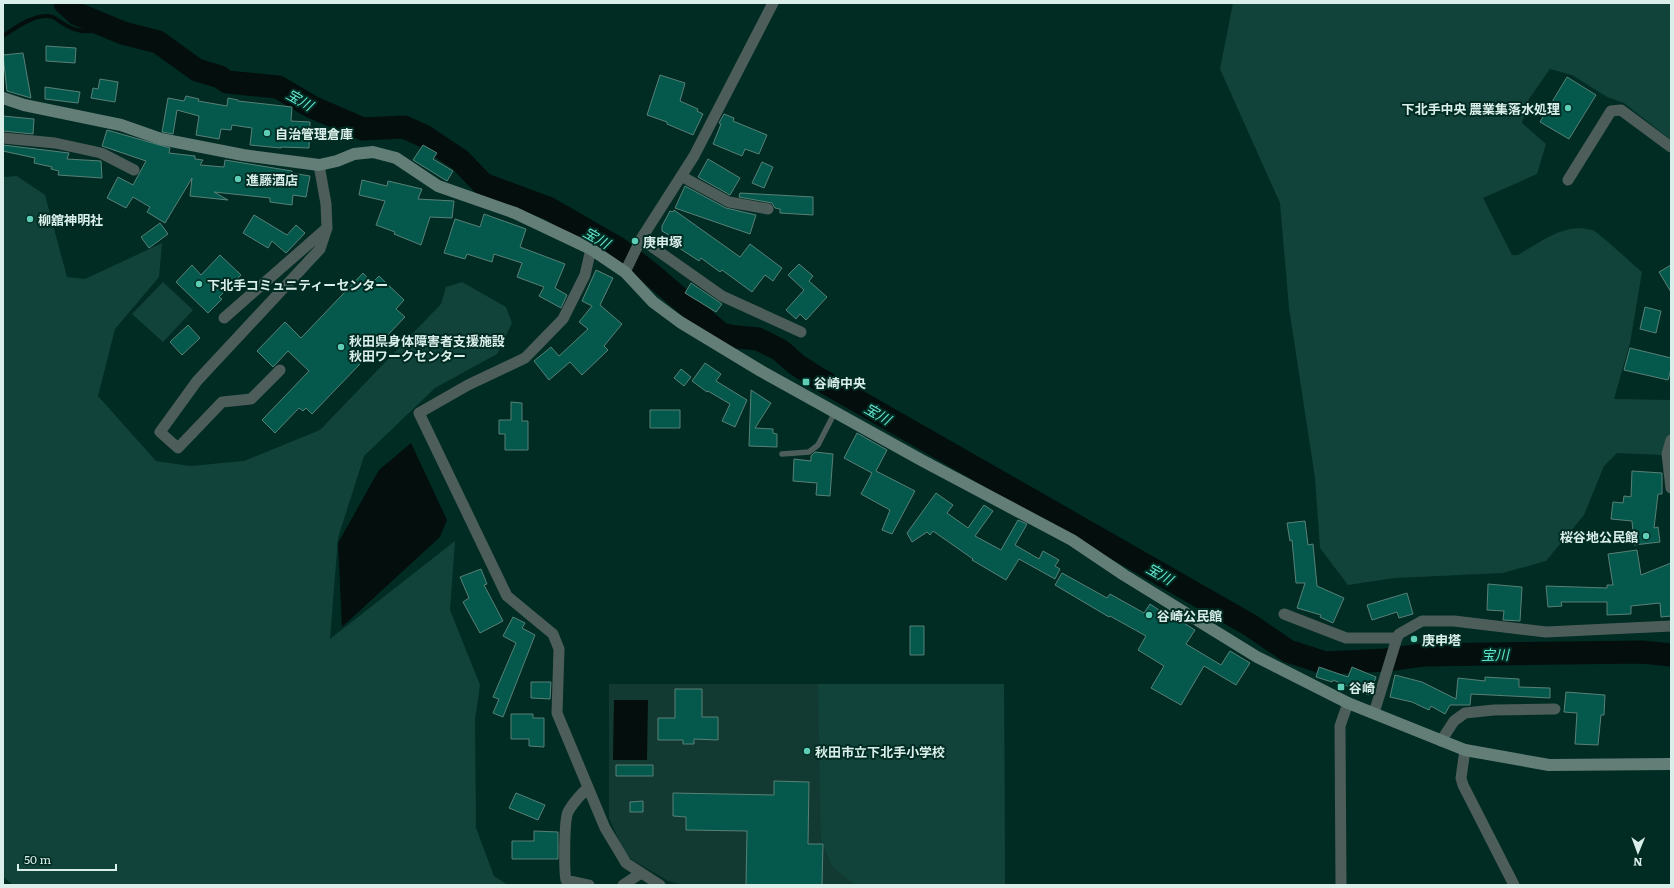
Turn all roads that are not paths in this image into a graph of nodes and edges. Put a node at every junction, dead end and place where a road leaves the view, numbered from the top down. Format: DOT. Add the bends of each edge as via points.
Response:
graph roads {
  1 [pos="773,3"];
  2 [pos="3,98"];
  3 [pos="3,138"];
  4 [pos="1671,147"];
  5 [pos="319,165"];
  6 [pos="134,170"];
  7 [pos="682,176"];
  8 [pos="1568,180"];
  9 [pos="768,208"];
  10 [pos="327,228"];
  11 [pos="639,243"];
  12 [pos="591,249"];
  13 [pos="626,269"];
  14 [pos="224,318"];
  15 [pos="801,332"];
  16 [pos="280,370"];
  17 [pos="835,412"];
  18 [pos="1671,440"];
  19 [pos="782,454"];
  20 [pos="1671,488"];
  21 [pos="1284,614"];
  22 [pos="1671,626"];
  23 [pos="1395,642"];
  24 [pos="1348,702"];
  25 [pos="1555,709"];
  26 [pos="1374,712"];
  27 [pos="1441,741"];
  28 [pos="1465,750"];
  29 [pos="1671,764"];
  30 [pos="588,787"];
  31 [pos="640,873"];
  32 [pos="589,885"];
  33 [pos="623,885"];
  34 [pos="660,885"];
  35 [pos="1341,885"];
  36 [pos="1514,885"];
  1 -- 7 [label="street"];
  2 -- 5 [label="street" via="24,105 121,125 161,139 243,155"];
  3 -- 6 [label="street" via="55,143 101,153"];
  4 -- 8 [label="street" via="1621,110 1611,111"];
  5 -- 10 [label="street" via="326,204"];
  5 -- 12 [label="street" via="354,154 373,152 396,158 438,186 515,213"];
  7 -- 9 [label="street" via="729,202"];
  7 -- 11 [label="street"];
  10 -- 14 [label="street"];
  10 -- 16 [label="street" via="320,249 197,381 160,432 178,448 222,402 251,399"];
  11 -- 13 [label="street"];
  11 -- 15 [label="street" via="722,296"];
  12 -- 13 [label="street"];
  12 -- 30 [label="street" via="585,274 563,319 525,358 468,385 419,413 507,596 553,634 556,640 559,649 557,713"];
  13 -- 17 [label="street" via="653,302 680,322"];
  17 -- 19 [label="lane" via="818,445 809,452"];
  17 -- 24 [label="street" via="1072,540 1257,657"];
  18 -- 20 [label="street" via="1667,454"];
  21 -- 23 [label="street" via="1346,638"];
  22 -- 23 [label="street" via="1546,632 1454,621 1422,621 1399,634"];
  23 -- 26 [label="street"];
  24 -- 26 [label="street"];
  24 -- 35 [label="street" via="1340,726"];
  25 -- 27 [label="street" via="1465,713 1454,721"];
  26 -- 27 [label="street"];
  27 -- 28 [label="street"];
  28 -- 29 [label="street" via="1549,765"];
  28 -- 36 [label="street" via="1461,778 1463,785"];
  30 -- 31 [label="street" via="605,828 626,863"];
  30 -- 32 [label="street" via="567,813 564,870 566,880"];
  31 -- 33 [label="street"];
  31 -- 34 [label="street"];
}
